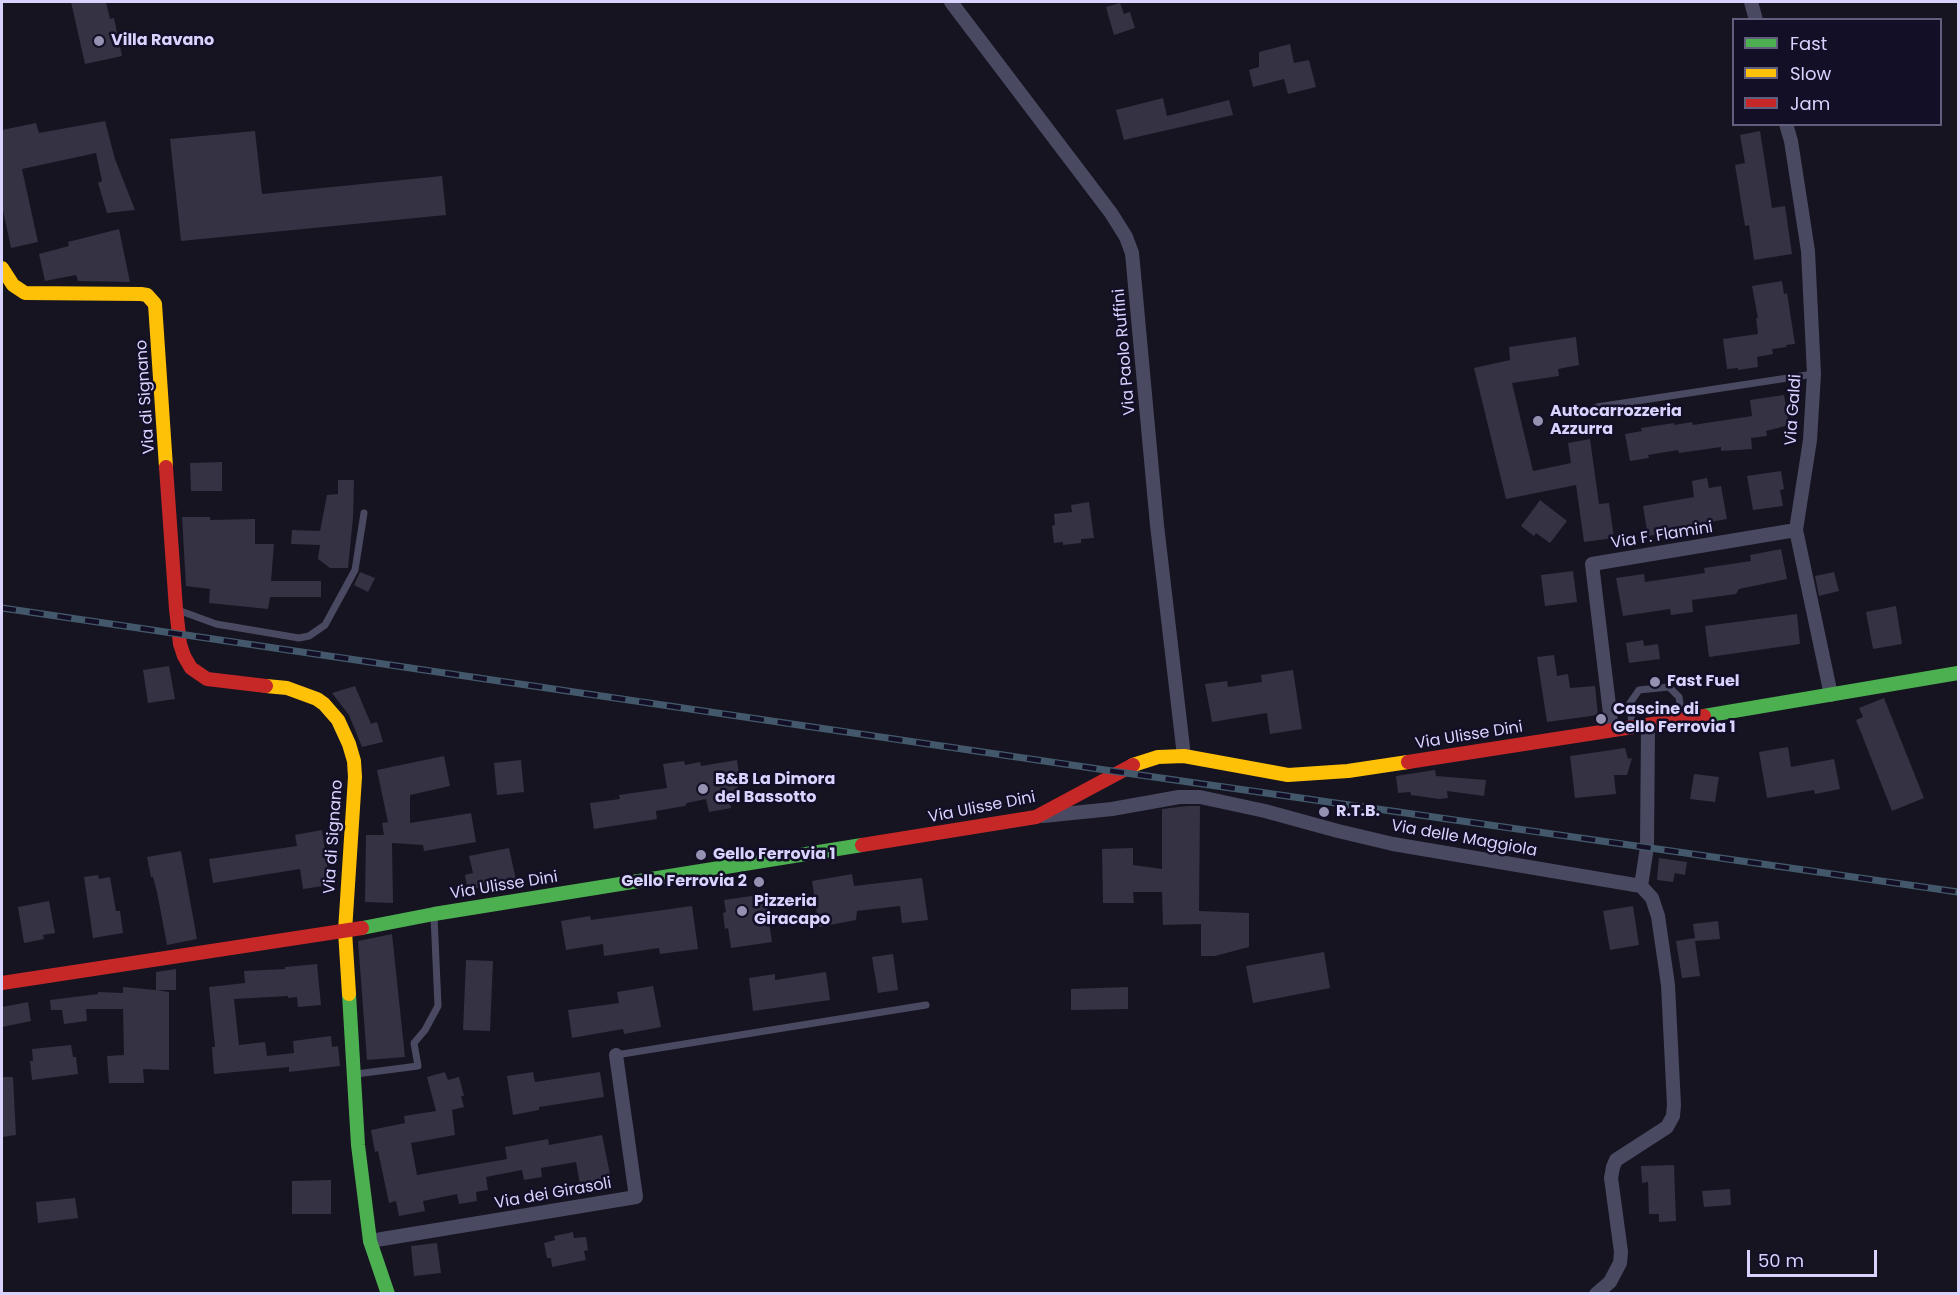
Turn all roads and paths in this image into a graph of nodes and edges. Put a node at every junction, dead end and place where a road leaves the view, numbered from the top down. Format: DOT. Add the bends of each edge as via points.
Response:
graph roads {
  1 [pos="951,2"];
  2 [pos="1750,2"];
  3 [pos="1755,18"];
  4 [pos="1787,126"];
  5 [pos="2,268"];
  6 [pos="1814,374"];
  7 [pos="1597,407"];
  8 [pos="364,513"];
  9 [pos="1796,530"];
  10 [pos="176,609"];
  11 [pos="1959,674"];
  12 [pos="1831,695"];
  13 [pos="1683,719"];
  14 [pos="1648,725"];
  15 [pos="1632,727"];
  16 [pos="1612,730"];
  17 [pos="1184,756"];
  18 [pos="1036,817"];
  19 [pos="1641,886"];
  20 [pos="434,914"];
  21 [pos="345,931"];
  22 [pos="2,982"];
  23 [pos="926,1005"];
  24 [pos="616,1055"];
  25 [pos="353,1074"];
  26 [pos="370,1241"];
  27 [pos="388,1293"];
  28 [pos="1596,1293"];
  1 -- 17 [label="street, Via Paolo Ruffini" via="1111,213 1129,244"];
  2 -- 3 [label="street"];
  4 -- 6 [label="street, Via Galdi" via="1808,251"];
  5 -- 10 [label="street, Via di Signano" via="24,293 141,294 156,304"];
  6 -- 7 [label="lane"];
  6 -- 9 [label="street, Via Galdi" via="1810,440"];
  8 -- 10 [label="lane" via="356,570 324,625 309,636 299,638 216,624"];
  9 -- 12 [label="street, Via Galdi"];
  9 -- 16 [label="street, Via F. Flamini" via="1592,564"];
  10 -- 21 [label="street, Via di Signano" via="184,656 198,675 286,688 324,704 343,728 355,777"];
  11 -- 12 [label="street, Via Ulisse Dini"];
  12 -- 13 [label="street, Via Ulisse Dini"];
  13 -- 14 [label="street, Via Ulisse Dini"];
  13 -- 15 [label="lane" via="1679,697 1669,687 1639,690 1630,703"];
  14 -- 15 [label="street, Via Ulisse Dini"];
  14 -- 19 [label="street" via="1647,846"];
  15 -- 16 [label="street, Via Ulisse Dini"];
  16 -- 17 [label="street, Via Ulisse Dini" via="1312,774 1258,771"];
  17 -- 18 [label="street, Via Ulisse Dini" via="1137,763"];
  18 -- 19 [label="street, Via delle Maggiola" via="1200,796 1393,844"];
  18 -- 20 [label="street, Via Ulisse Dini"];
  19 -- 28 [label="street" via="1652,898 1658,916 1668,985 1673,1116 1667,1127 1616,1160 1611,1178 1620,1263 1610,1282"];
  20 -- 21 [label="street, Via Ulisse Dini"];
  20 -- 25 [label="lane" via="438,1006 414,1043 418,1066"];
  21 -- 22 [label="street, Via Ulisse Dini"];
  21 -- 25 [label="street, Via di Signano"];
  23 -- 24 [label="lane"];
  24 -- 26 [label="street, Via dei Girasoli" via="636,1197"];
  25 -- 26 [label="street, Via di Signano"];
  26 -- 27 [label="street, Via di Signano"];
}
